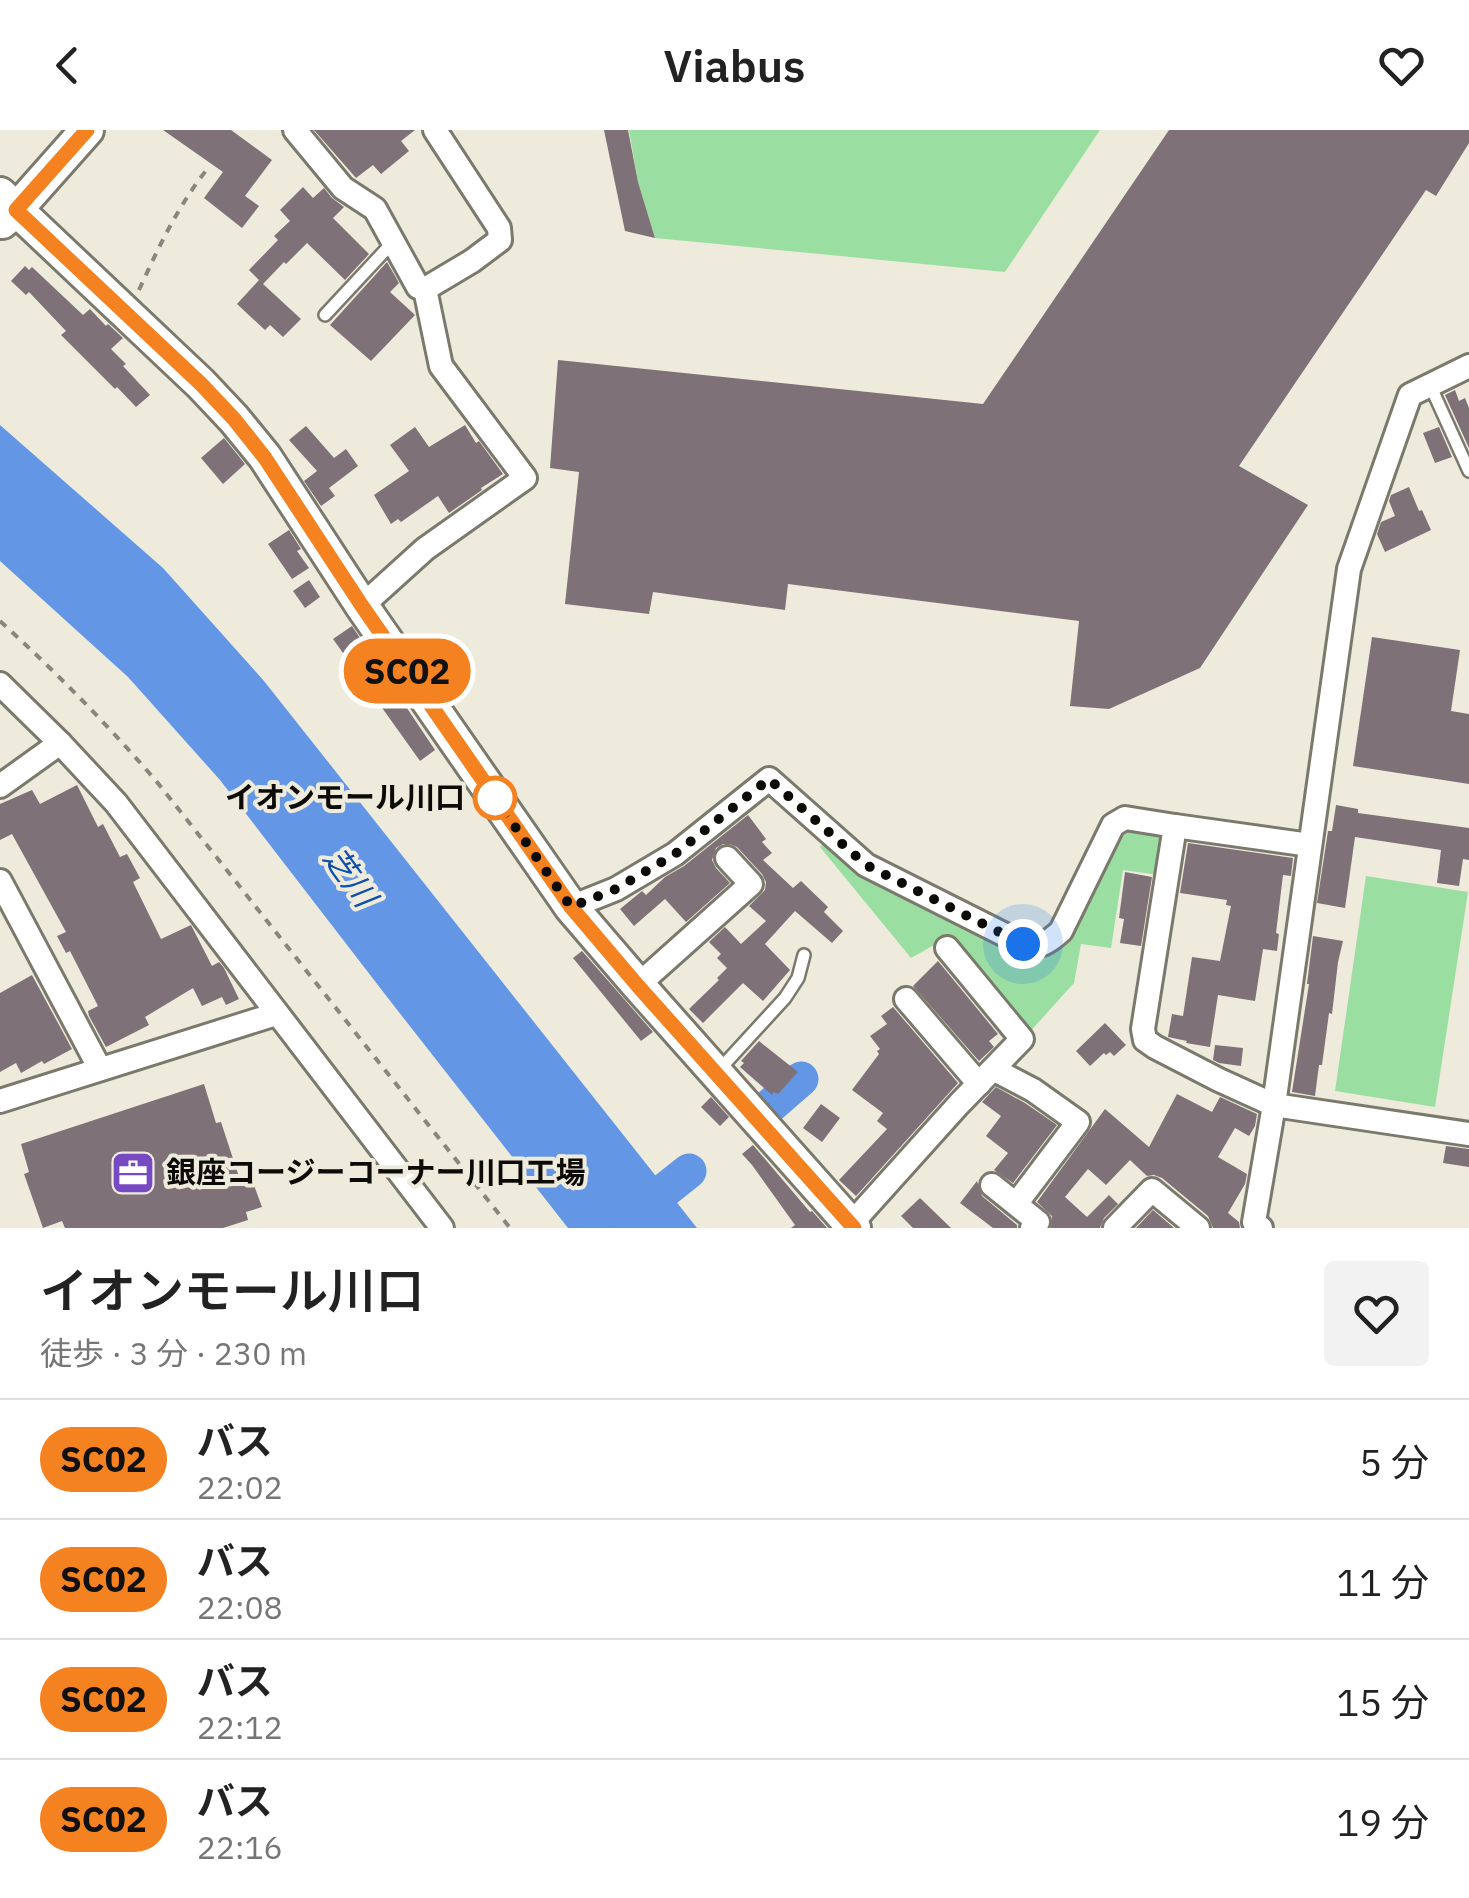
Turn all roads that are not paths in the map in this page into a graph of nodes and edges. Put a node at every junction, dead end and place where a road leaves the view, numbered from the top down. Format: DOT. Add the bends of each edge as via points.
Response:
graph roads {
  1 [pos="87,130"];
  2 [pos="295,130"];
  3 [pos="435,130"];
  4 [pos="5,210"];
  5 [pos="393,242"];
  6 [pos="425,289"];
  7 [pos="325,315"];
  8 [pos="1466,374"];
  9 [pos="1430,384"];
  10 [pos="1469,471"];
  11 [pos="362,606"];
  12 [pos="0,684"];
  13 [pos="60,743"];
  14 [pos="0,786"];
  15 [pos="1175,826"];
  16 [pos="1310,845"];
  17 [pos="727,858"];
  18 [pos="0,881"];
  19 [pos="571,907"];
  20 [pos="947,948"];
  21 [pos="804,955"];
  22 [pos="638,986"];
  23 [pos="906,999"];
  24 [pos="276,1014"];
  25 [pos="100,1070"];
  26 [pos="716,1073"];
  27 [pos="986,1076"];
  28 [pos="0,1100"];
  29 [pos="1274,1105"];
  30 [pos="1469,1134"];
  31 [pos="992,1185"];
  32 [pos="1016,1204"];
  33 [pos="852,1226"];
  34 [pos="442,1228"];
  35 [pos="1032,1228"];
  36 [pos="1116,1228"];
  37 [pos="1198,1228"];
  38 [pos="1261,1228"];
  1 -- 4 [label="street"];
  2 -- 5 [label="street" via="344,188 375,210"];
  3 -- 6 [label="street" via="499,228 500,240"];
  4 -- 11 [label="street" via="234,419"];
  5 -- 6 [label="street" via="418,288"];
  5 -- 7 [label="lane"];
  6 -- 11 [label="street" via="441,366 526,478 425,549"];
  8 -- 9 [label="street"];
  9 -- 10 [label="lane"];
  9 -- 16 [label="street" via="1410,394 1349,570"];
  11 -- 19 [label="street"];
  12 -- 13 [label="street"];
  13 -- 14 [label="street"];
  13 -- 24 [label="street" via="116,803"];
  15 -- 16 [label="street"];
  15 -- 19 [label="street" via="1126,818 1113,825 1061,931 1033,947 866,865 769,779 675,854"];
  15 -- 29 [label="street" via="1145,1040"];
  16 -- 29 [label="street"];
  17 -- 22 [label="street" via="751,884"];
  18 -- 25 [label="street"];
  19 -- 22 [label="street"];
  20 -- 27 [label="street" via="1022,1038"];
  21 -- 26 [label="lane" via="785,998"];
  22 -- 26 [label="street"];
  23 -- 27 [label="street"];
  24 -- 25 [label="street"];
  24 -- 34 [label="street"];
  25 -- 28 [label="street"];
  26 -- 33 [label="street"];
  27 -- 32 [label="street" via="1033,1090 1078,1122"];
  27 -- 33 [label="street"];
  29 -- 30 [label="street"];
  29 -- 38 [label="street" via="1254,1222"];
  31 -- 32 [label="street"];
  32 -- 35 [label="street" via="1038,1222"];
  36 -- 37 [label="street" via="1152,1190"];
}
